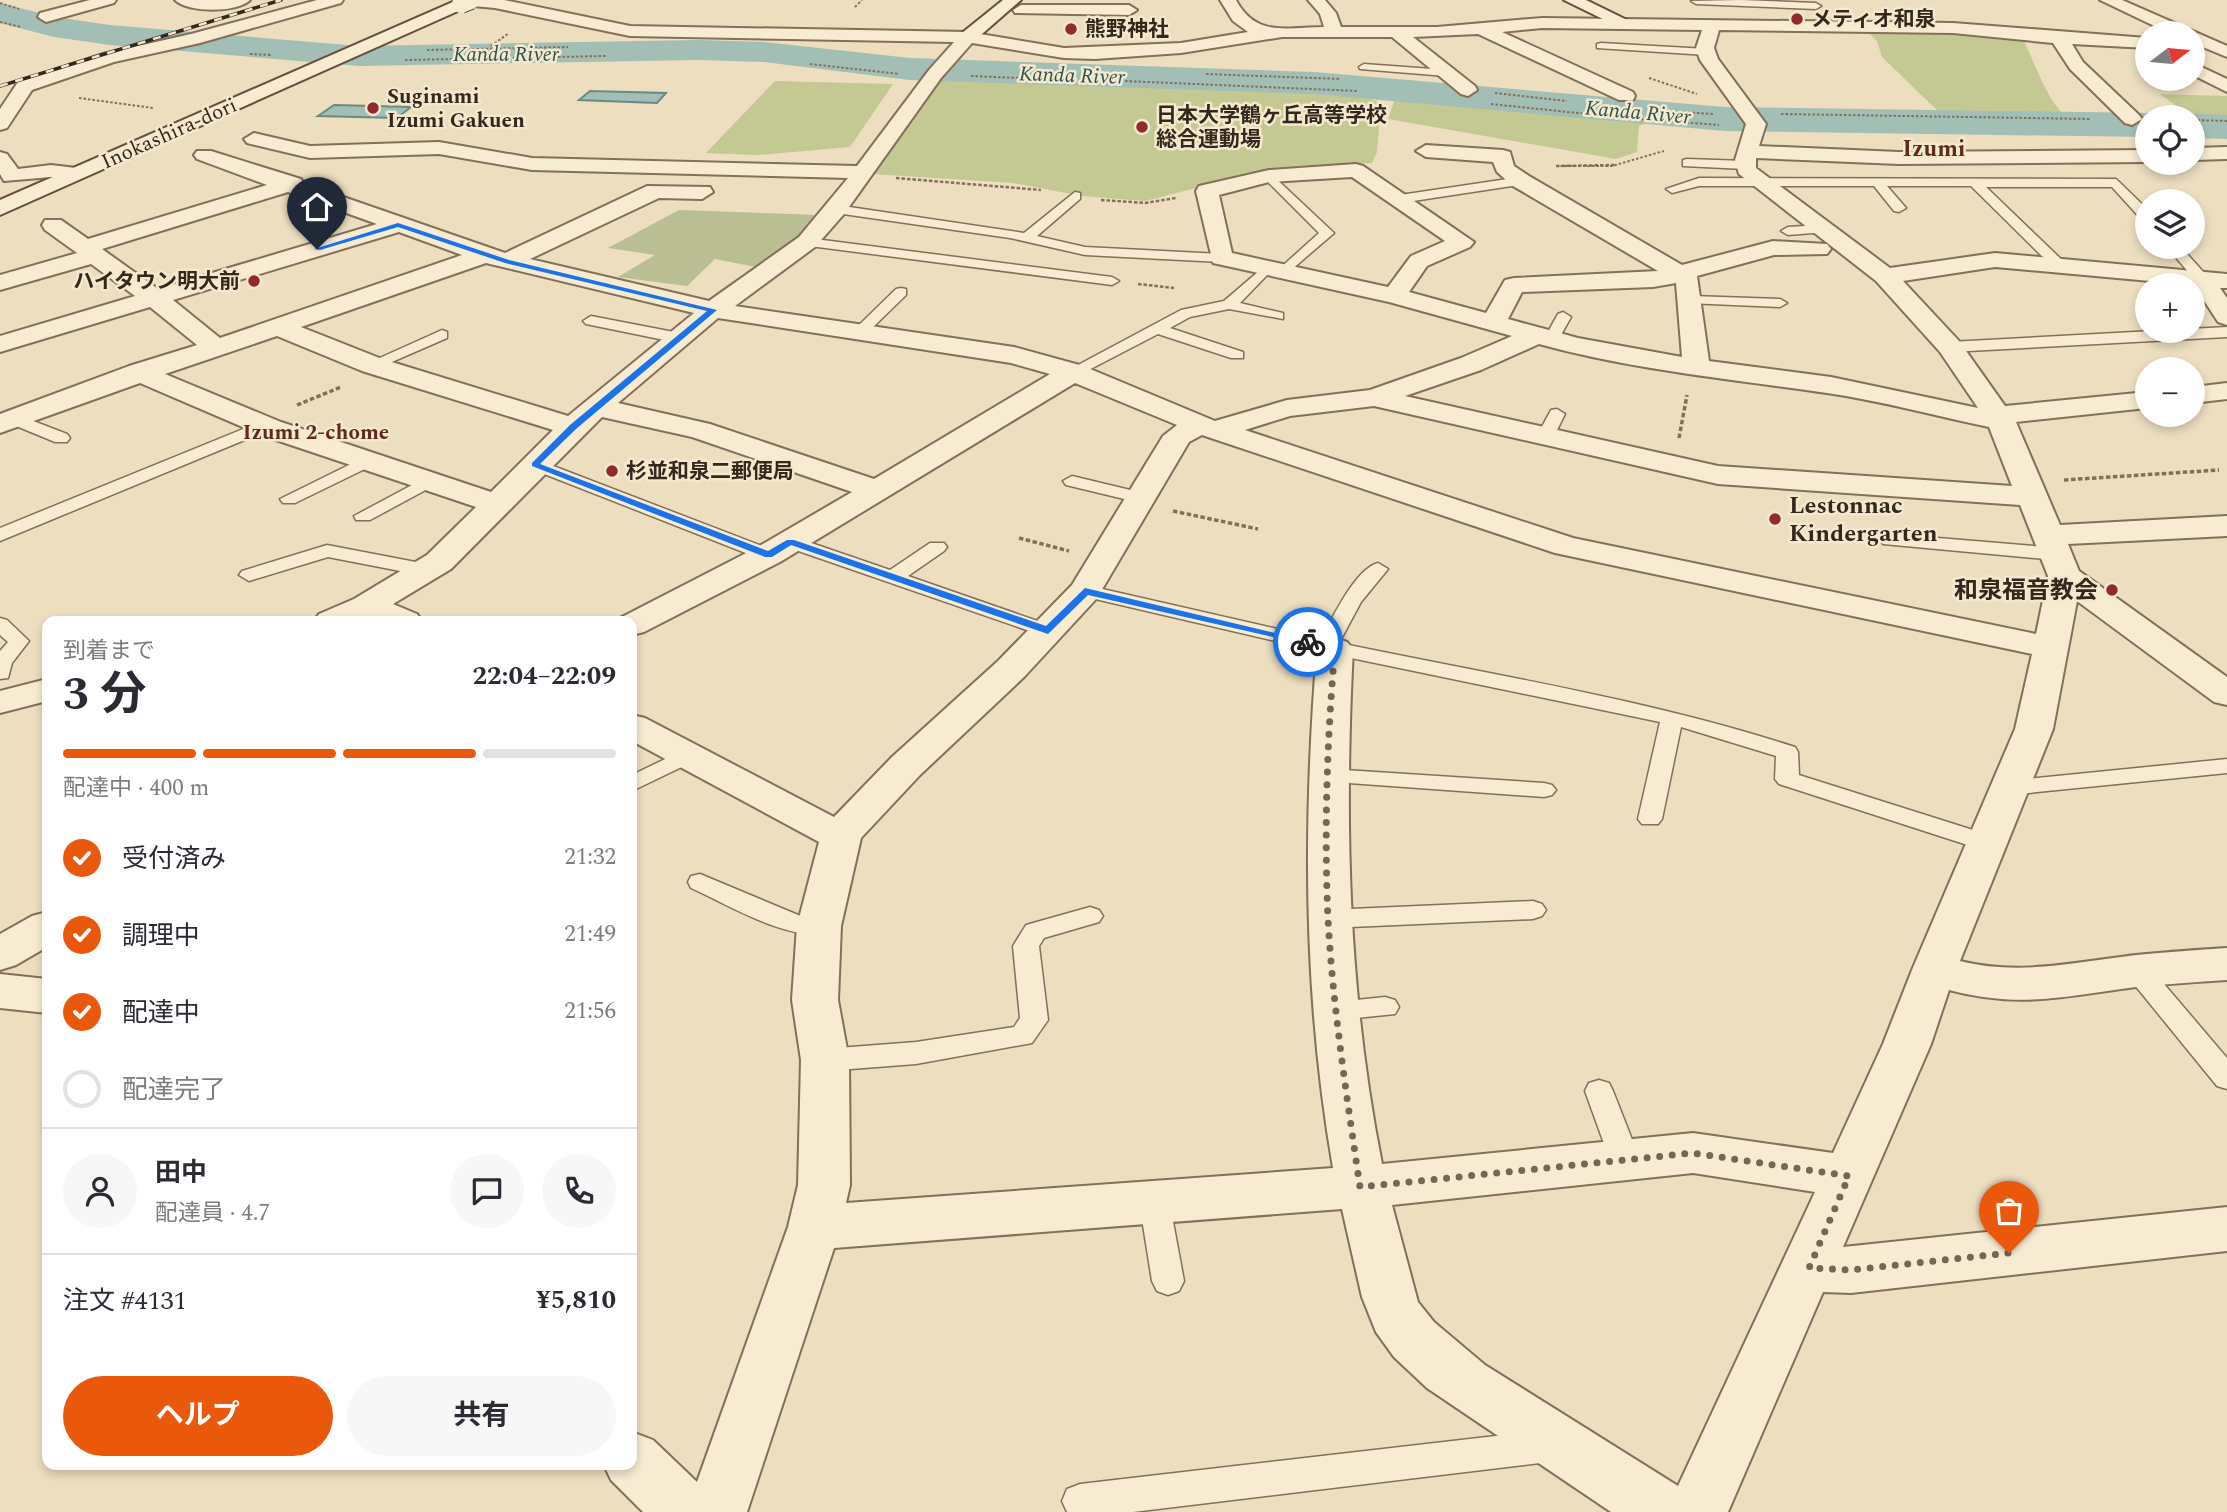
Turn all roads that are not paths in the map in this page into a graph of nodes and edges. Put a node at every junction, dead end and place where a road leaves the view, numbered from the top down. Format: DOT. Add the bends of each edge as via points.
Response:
graph roads {
  1 [pos="108,0"];
  2 [pos="183,0"];
  3 [pos="242,0"];
  4 [pos="335,0"];
  5 [pos="1228,0"];
  6 [pos="1317,0"];
  7 [pos="1572,0"];
  8 [pos="2108,0"];
  9 [pos="465,1"];
  10 [pos="1695,1"];
  11 [pos="586,3"];
  12 [pos="1814,3"];
  13 [pos="1017,5"];
  14 [pos="1078,7"];
  15 [pos="1984,8"];
  16 [pos="1129,10"];
  17 [pos="1098,12"];
  18 [pos="541,14"];
  19 [pos="46,17"];
  20 [pos="700,18"];
  21 [pos="2155,21"];
  22 [pos="1623,22"];
  23 [pos="1828,26"];
  24 [pos="1478,27"];
  25 [pos="1712,27"];
  26 [pos="1089,30"];
  27 [pos="1998,31"];
  28 [pos="1334,32"];
  29 [pos="1396,32"];
  30 [pos="2227,33"];
  31 [pos="1267,34"];
  32 [pos="2205,35"];
  33 [pos="677,36"];
  34 [pos="968,37"];
  35 [pos="2059,38"];
  36 [pos="2135,42"];
  37 [pos="2205,43"];
  38 [pos="1053,45"];
  39 [pos="1601,46"];
  40 [pos="1707,52"];
  41 [pos="2227,52"];
  42 [pos="1446,73"];
  43 [pos="2205,74"];
  44 [pos="1353,80"];
  45 [pos="2227,86"];
  46 [pos="1603,94"];
  47 [pos="1474,96"];
  48 [pos="1626,96"];
  49 [pos="1645,104"];
  50 [pos="2132,119"];
  51 [pos="0,124"];
  52 [pos="254,139"];
  53 [pos="1752,140"];
  54 [pos="398,149"];
  55 [pos="1426,151"];
  56 [pos="2227,153"];
  57 [pos="2205,154"];
  58 [pos="204,155"];
  59 [pos="2135,156"];
  60 [pos="0,158"];
  61 [pos="1687,163"];
  62 [pos="861,173"];
  63 [pos="77,174"];
  64 [pos="1512,174"];
  65 [pos="1269,176"];
  66 [pos="1877,182"];
  67 [pos="1975,183"];
  68 [pos="287,186"];
  69 [pos="1672,189"];
  70 [pos="721,193"];
  71 [pos="1074,196"];
  72 [pos="1400,199"];
  73 [pos="831,201"];
  74 [pos="2135,204"];
  75 [pos="0,208"];
  76 [pos="1899,208"];
  77 [pos="53,225"];
  78 [pos="398,225"];
  79 [pos="1809,236"];
  80 [pos="1026,238"];
  81 [pos="807,242"];
  82 [pos="91,251"];
  83 [pos="496,258"];
  84 [pos="1221,258"];
  85 [pos="2184,259"];
  86 [pos="2059,265"];
  87 [pos="1275,271"];
  88 [pos="2146,273"];
  89 [pos="2197,273"];
  90 [pos="1680,274"];
  91 [pos="1885,276"];
  92 [pos="2205,278"];
  93 [pos="1112,281"];
  94 [pos="2227,281"];
  95 [pos="0,283"];
  96 [pos="2205,284"];
  97 [pos="901,292"];
  98 [pos="1394,296"];
  99 [pos="153,297"];
  100 [pos="1692,300"];
  101 [pos="1780,303"];
  102 [pos="1229,305"];
  103 [pos="713,310"];
  104 [pos="1279,316"];
  105 [pos="2227,317"];
  106 [pos="591,321"];
  107 [pos="1493,323"];
  108 [pos="278,327"];
  109 [pos="1156,328"];
  110 [pos="862,330"];
  111 [pos="1551,331"];
  112 [pos="2227,332"];
  113 [pos="442,335"];
  114 [pos="680,338"];
  115 [pos="0,344"];
  116 [pos="215,347"];
  117 [pos="1950,347"];
  118 [pos="1237,355"];
  119 [pos="378,367"];
  120 [pos="1692,367"];
  121 [pos="139,372"];
  122 [pos="1073,372"];
  123 [pos="2227,391"];
  124 [pos="2205,394"];
  125 [pos="1374,398"];
  126 [pos="2135,401"];
  127 [pos="596,407"];
  128 [pos="1999,418"];
  129 [pos="7,422"];
  130 [pos="258,425"];
  131 [pos="573,427"];
  132 [pos="1207,428"];
  133 [pos="61,438"];
  134 [pos="365,462"];
  135 [pos="535,464"];
  136 [pos="1072,481"];
  137 [pos="427,482"];
  138 [pos="2027,489"];
  139 [pos="877,490"];
  140 [pos="289,499"];
  141 [pos="1139,501"];
  142 [pos="497,504"];
  143 [pos="362,516"];
  144 [pos="2227,526"];
  145 [pos="0,535"];
  146 [pos="1890,540"];
  147 [pos="937,547"];
  148 [pos="779,548"];
  149 [pos="2057,555"];
  150 [pos="1378,569"];
  151 [pos="426,570"];
  152 [pos="249,575"];
  153 [pos="1095,575"];
  154 [pos="893,577"];
  155 [pos="366,606"];
  156 [pos="343,616"];
  157 [pos="392,616"];
  158 [pos="637,622"];
  159 [pos="0,624"];
  160 [pos="1048,631"];
  161 [pos="2050,647"];
  162 [pos="1331,648"];
  163 [pos="0,673"];
  164 [pos="42,691"];
  165 [pos="2227,694"];
  166 [pos="0,702"];
  167 [pos="1672,718"];
  168 [pos="637,729"];
  169 [pos="688,755"];
  170 [pos="2227,766"];
  171 [pos="1329,776"];
  172 [pos="637,781"];
  173 [pos="2008,788"];
  174 [pos="1544,790"];
  175 [pos="1650,819"];
  176 [pos="841,834"];
  177 [pos="1986,844"];
  178 [pos="700,882"];
  179 [pos="1533,909"];
  180 [pos="1090,916"];
  181 [pos="1328,919"];
  182 [pos="819,926"];
  183 [pos="42,930"];
  184 [pos="0,954"];
  185 [pos="2227,964"];
  186 [pos="1934,970"];
  187 [pos="2138,971"];
  188 [pos="0,990"];
  189 [pos="42,995"];
  190 [pos="1385,1007"];
  191 [pos="1337,1010"];
  192 [pos="825,1060"];
  193 [pos="2227,1078"];
  194 [pos="1599,1091"];
  195 [pos="1625,1160"];
  196 [pos="1849,1176"];
  197 [pos="1360,1187"];
  198 [pos="1154,1200"];
  199 [pos="814,1227"];
  200 [pos="2227,1229"];
  201 [pos="1809,1268"];
  202 [pos="1168,1281"];
  203 [pos="1562,1444"];
  204 [pos="637,1465"];
  205 [pos="1080,1501"];
  206 [pos="1696,1510"];
  207 [pos="686,1512"];
  208 [pos="717,1512"];
  1 -- 19 [label="street"];
  2 -- 3 [label="street" via="223,6"];
  4 -- 51 [label="street" via="109,58 24,86"];
  5 -- 31 [label="street" via="1232,13 1249,28"];
  6 -- 28 [label="street" via="1328,13"];
  7 -- 22 [label="street"];
  8 -- 21 [label="street"];
  9 -- 18 [label="street"];
  9 -- 63 [label="street, Inokashira-dori"];
  10 -- 12 [label="lane"];
  10 -- 25 [label="street"];
  11 -- 18 [label="street"];
  12 -- 23 [label="street"];
  13 -- 14 [label="street"];
  13 -- 34 [label="street"];
  14 -- 17 [label="street"];
  14 -- 38 [label="street"];
  15 -- 27 [label="street"];
  16 -- 17 [label="street"];
  17 -- 26 [label="street"];
  18 -- 33 [label="street"];
  20 -- 33 [label="street"];
  22 -- 24 [label="street"];
  22 -- 25 [label="street"];
  23 -- 25 [label="street"];
  23 -- 27 [label="street"];
  24 -- 29 [label="street"];
  24 -- 48 [label="street"];
  25 -- 40 [label="street"];
  27 -- 35 [label="street"];
  28 -- 29 [label="street"];
  28 -- 31 [label="street"];
  29 -- 42 [label="street"];
  30 -- 32 [label="street"];
  31 -- 38 [label="street" via="1181,48 1078,53"];
  33 -- 34 [label="street"];
  34 -- 38 [label="street"];
  34 -- 62 [label="street" via="936,72"];
  35 -- 36 [label="street"];
  35 -- 50 [label="street" via="2076,65"];
  37 -- 41 [label="street"];
  39 -- 40 [label="lane"];
  40 -- 53 [label="street"];
  42 -- 44 [label="lane" via="1366,64"];
  42 -- 47 [label="street"];
  43 -- 45 [label="street"];
  46 -- 48 [label="street"];
  48 -- 49 [label="street"];
  52 -- 54 [label="street" via="310,152"];
  53 -- 59 [label="street" via="1899,158"];
  53 -- 61 [label="lane"];
  53 -- 66 [label="lane"];
  53 -- 69 [label="lane" via="1699,182"];
  53 -- 79 [label="street"];
  54 -- 62 [label="street" via="439,148 532,164"];
  54 -- 68 [label="street"];
  55 -- 64 [label="street" via="1503,156"];
  56 -- 57 [label="street"];
  58 -- 68 [label="street"];
  60 -- 63 [label="street" via="12,176"];
  62 -- 73 [label="street"];
  63 -- 75 [label="street, Inokashira-dori"];
  64 -- 72 [label="lane"];
  64 -- 90 [label="street"];
  65 -- 72 [label="street" via="1356,170"];
  65 -- 84 [label="street" via="1207,191"];
  65 -- 87 [label="lane" via="1327,233"];
  66 -- 67 [label="lane"];
  66 -- 76 [label="lane"];
  67 -- 74 [label="lane" via="2116,183"];
  67 -- 86 [label="lane"];
  68 -- 78 [label="street"];
  68 -- 82 [label="street"];
  70 -- 83 [label="street" via="655,191"];
  71 -- 80 [label="lane"];
  72 -- 98 [label="street" via="1462,242 1419,261"];
  73 -- 80 [label="lane"];
  73 -- 81 [label="street"];
  77 -- 82 [label="street"];
  78 -- 83 [label="street"];
  78 -- 99 [label="street"];
  79 -- 90 [label="street"];
  79 -- 91 [label="street"];
  80 -- 84 [label="lane" via="1085,251"];
  81 -- 93 [label="lane"];
  81 -- 103 [label="street"];
  82 -- 95 [label="street"];
  82 -- 99 [label="street"];
  83 -- 103 [label="street"];
  83 -- 108 [label="street"];
  84 -- 87 [label="street"];
  85 -- 89 [label="lane"];
  86 -- 88 [label="street"];
  86 -- 91 [label="street" via="1975,261"];
  87 -- 98 [label="street"];
  87 -- 102 [label="lane"];
  90 -- 100 [label="street" via="1688,281"];
  90 -- 107 [label="street" via="1653,280 1514,285"];
  91 -- 117 [label="street"];
  92 -- 94 [label="street"];
  96 -- 105 [label="street"];
  97 -- 110 [label="lane"];
  98 -- 107 [label="street"];
  99 -- 115 [label="street"];
  99 -- 116 [label="street"];
  100 -- 101 [label="lane"];
  100 -- 120 [label="street"];
  102 -- 104 [label="lane"];
  102 -- 109 [label="lane" via="1186,313"];
  103 -- 110 [label="street"];
  103 -- 114 [label="street"];
  106 -- 114 [label="lane"];
  107 -- 111 [label="street"];
  108 -- 116 [label="street"];
  108 -- 119 [label="street"];
  109 -- 118 [label="lane"];
  109 -- 122 [label="lane"];
  110 -- 122 [label="street" via="1014,355"];
  111 -- 120 [label="street"];
  111 -- 125 [label="street"];
  112 -- 117 [label="lane"];
  113 -- 119 [label="lane"];
  114 -- 127 [label="street"];
  116 -- 121 [label="street"];
  117 -- 128 [label="street"];
  119 -- 131 [label="street"];
  120 -- 128 [label="street" via="1831,385"];
  121 -- 129 [label="street"];
  121 -- 130 [label="street"];
  122 -- 132 [label="street"];
  122 -- 139 [label="street"];
  123 -- 124 [label="street"];
  125 -- 132 [label="street" via="1287,408"];
  125 -- 138 [label="street" via="1552,425 1668,464 1718,475"];
  126 -- 128 [label="street"];
  127 -- 131 [label="street"];
  127 -- 139 [label="street" via="700,430"];
  128 -- 138 [label="street"];
  129 -- 133 [label="lane"];
  130 -- 134 [label="street"];
  130 -- 145 [label="lane"];
  131 -- 135 [label="street"];
  132 -- 141 [label="street" via="1178,436"];
  132 -- 161 [label="street" via="1566,546"];
  134 -- 137 [label="street"];
  134 -- 140 [label="lane"];
  135 -- 142 [label="street"];
  135 -- 148 [label="lane"];
  136 -- 141 [label="lane"];
  137 -- 142 [label="street"];
  137 -- 143 [label="lane"];
  138 -- 149 [label="street"];
  139 -- 148 [label="street"];
  141 -- 153 [label="street"];
  142 -- 151 [label="street"];
  144 -- 149 [label="street"];
  146 -- 149 [label="lane"];
  147 -- 154 [label="lane"];
  148 -- 154 [label="lane"];
  148 -- 158 [label="street"];
  149 -- 161 [label="street"];
  149 -- 165 [label="street"];
  150 -- 162 [label="lane" via="1352,600"];
  151 -- 152 [label="lane" via="327,551"];
  151 -- 155 [label="street"];
  153 -- 160 [label="street"];
  153 -- 162 [label="lane"];
  154 -- 160 [label="lane"];
  155 -- 156 [label="street"];
  155 -- 157 [label="street"];
  159 -- 163 [label="lane" via="19,641 2,662"];
  160 -- 176 [label="street"];
  161 -- 173 [label="street" via="2034,729"];
  162 -- 167 [label="lane" via="1581,695"];
  162 -- 171 [label="street"];
  164 -- 166 [label="street"];
  167 -- 175 [label="lane"];
  167 -- 177 [label="lane" via="1787,752 1787,779"];
  168 -- 169 [label="street"];
  169 -- 172 [label="lane"];
  169 -- 176 [label="street"];
  170 -- 173 [label="lane"];
  171 -- 174 [label="lane"];
  171 -- 181 [label="street"];
  173 -- 177 [label="street"];
  176 -- 182 [label="street"];
  177 -- 186 [label="street"];
  178 -- 182 [label="lane" via="800,926"];
  179 -- 181 [label="lane"];
  180 -- 192 [label="lane" via="1035,931 1026,946 1034,1020 1021,1036 916,1053"];
  181 -- 191 [label="street"];
  182 -- 192 [label="street" via="815,1000"];
  183 -- 184 [label="street"];
  185 -- 187 [label="street"];
  186 -- 187 [label="street" via="1980,982 2031,986"];
  186 -- 196 [label="street"];
  187 -- 193 [label="lane"];
  188 -- 189 [label="street"];
  190 -- 191 [label="lane"];
  191 -- 197 [label="street"];
  192 -- 199 [label="street" via="824,1185"];
  194 -- 195 [label="lane"];
  195 -- 196 [label="street" via="1693,1153"];
  195 -- 197 [label="street"];
  196 -- 201 [label="street"];
  197 -- 198 [label="street"];
  197 -- 203 [label="street" via="1404,1327 1456,1377"];
  198 -- 199 [label="street"];
  198 -- 202 [label="lane"];
  199 -- 208 [label="street"];
  200 -- 201 [label="street" via="1851,1270"];
  201 -- 206 [label="street"];
  203 -- 205 [label="lane"];
  203 -- 206 [label="street"];
  204 -- 207 [label="street"];
}
